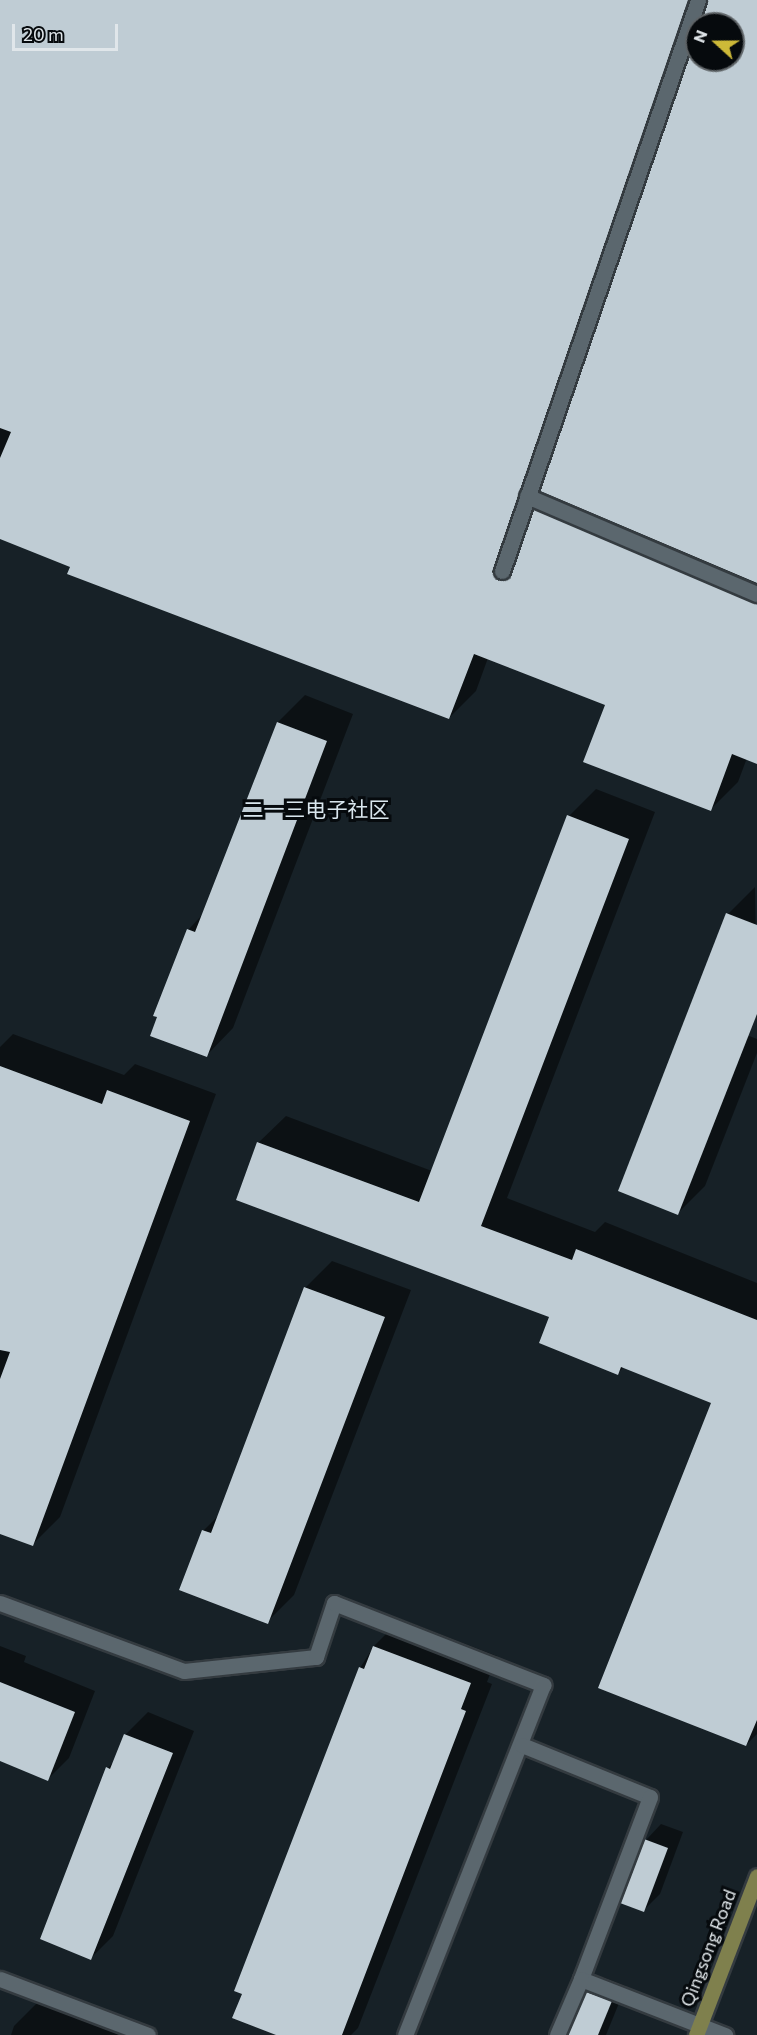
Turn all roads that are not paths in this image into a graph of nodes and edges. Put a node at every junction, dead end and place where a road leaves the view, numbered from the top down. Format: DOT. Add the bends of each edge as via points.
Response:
graph roads {
  1 [pos="698,0"];
  2 [pos="527,496"];
  3 [pos="501,571"];
  4 [pos="757,594"];
  5 [pos="0,1603"];
  6 [pos="522,1745"];
  7 [pos="757,1876"];
  8 [pos="0,1979"];
  9 [pos="581,1979"];
  10 [pos="698,2030"];
  11 [pos="410,2034"];
  12 [pos="148,2035"];
  13 [pos="557,2035"];
  14 [pos="725,2035"];
  1 -- 2 [label="street"];
  2 -- 3 [label="street"];
  2 -- 4 [label="street"];
  5 -- 6 [label="street" via="184,1671 316,1657 334,1603 543,1685"];
  6 -- 9 [label="street" via="650,1797"];
  6 -- 11 [label="street"];
  7 -- 10 [label="street, Qingsong Road"];
  8 -- 12 [label="street"];
  9 -- 10 [label="street"];
  9 -- 13 [label="street"];
  10 -- 14 [label="street"];
}
